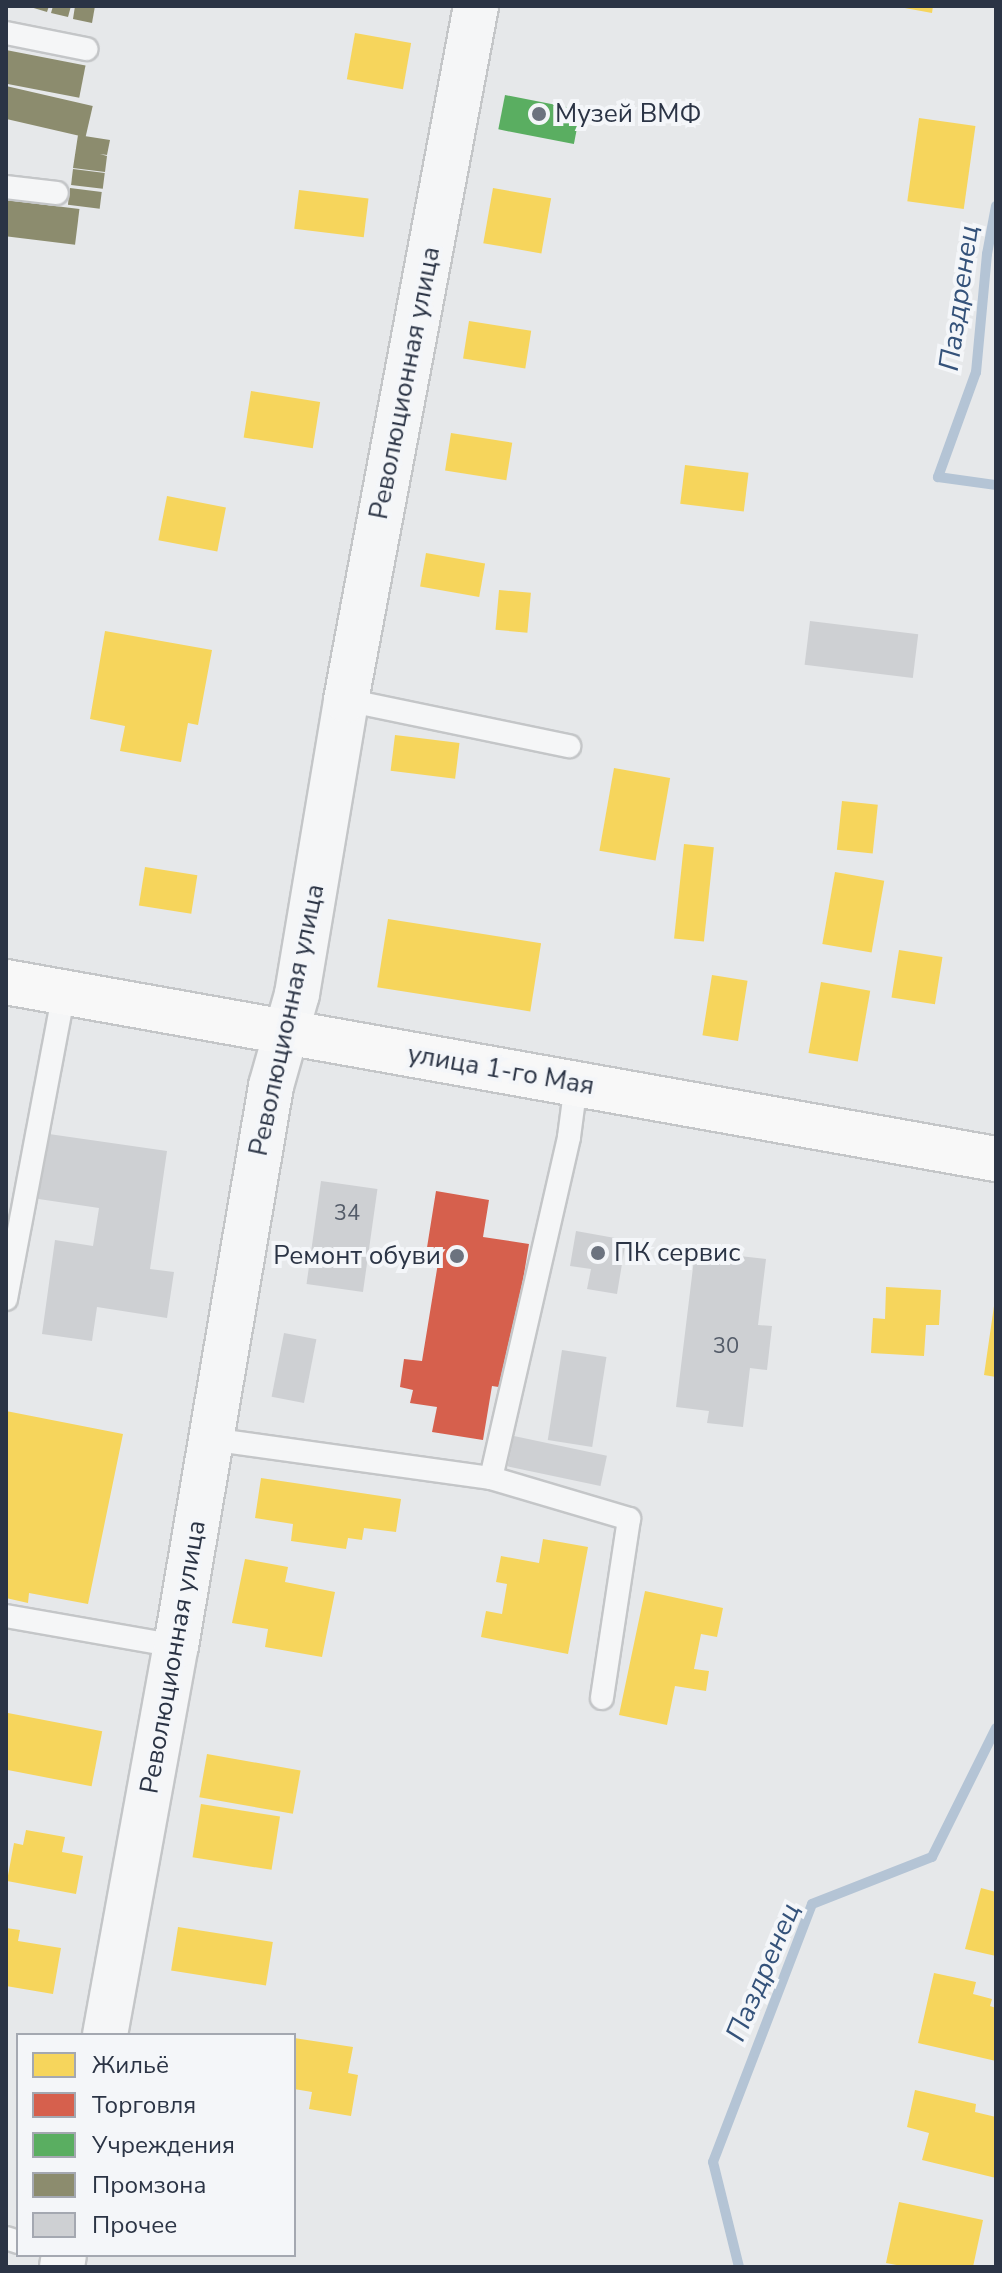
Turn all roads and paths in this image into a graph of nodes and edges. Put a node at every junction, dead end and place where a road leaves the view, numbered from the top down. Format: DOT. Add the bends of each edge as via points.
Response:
graph roads {
  1 [pos="476,6"];
  2 [pos="6,33"];
  3 [pos="86,49"];
  4 [pos="6,187"];
  5 [pos="57,193"];
  6 [pos="346,700"];
  7 [pos="569,746"];
  8 [pos="6,982"];
  9 [pos="64,992"];
  10 [pos="286,1030"];
  11 [pos="576,1084"];
  12 [pos="996,1159"];
  13 [pos="6,1299"];
  14 [pos="210,1439"];
  15 [pos="491,1478"];
  16 [pos="6,1616"];
  17 [pos="176,1646"];
  18 [pos="602,1698"];
  19 [pos="105,2033"];
  1 -- 6 [label="street, Революционная улица"];
  2 -- 3 [label="lane"];
  4 -- 5 [label="lane"];
  6 -- 7 [label="lane"];
  6 -- 10 [label="street, Революционная улица" via="297,994"];
  8 -- 9 [label="main road, улица 1-го Мая"];
  9 -- 10 [label="main road, улица 1-го Мая"];
  9 -- 13 [label="lane"];
  10 -- 11 [label="main road, улица 1-го Мая"];
  10 -- 14 [label="street, Революционная улица" via="271,1086"];
  11 -- 12 [label="main road, улица 1-го Мая"];
  11 -- 15 [label="lane" via="569,1137"];
  14 -- 15 [label="lane"];
  14 -- 17 [label="street, Революционная улица"];
  15 -- 18 [label="lane" via="629,1519"];
  16 -- 17 [label="lane"];
  17 -- 19 [label="street, Революционная улица"];
}
